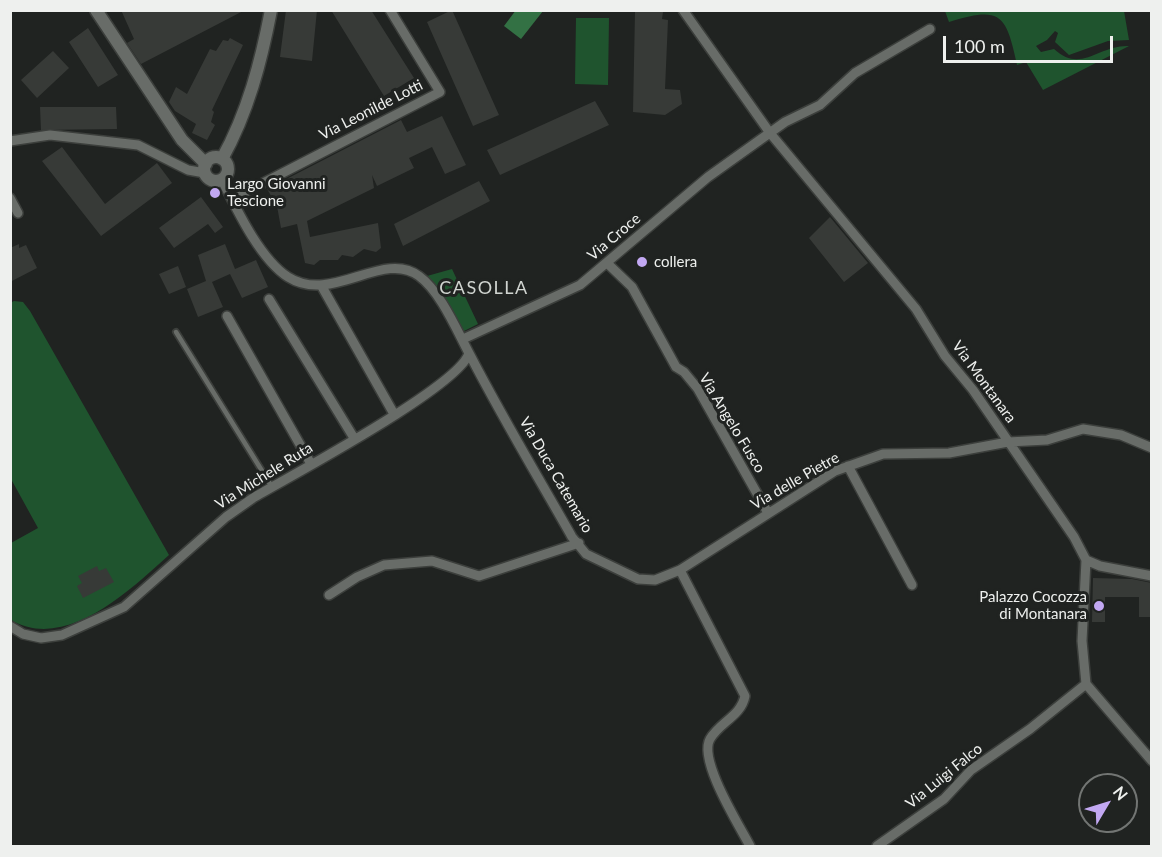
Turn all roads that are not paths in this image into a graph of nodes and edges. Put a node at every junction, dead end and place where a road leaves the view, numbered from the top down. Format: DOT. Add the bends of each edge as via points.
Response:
graph roads {
  1 [pos="96,10"];
  2 [pos="271,10"];
  3 [pos="390,10"];
  4 [pos="683,10"];
  5 [pos="930,29"];
  6 [pos="770,133"];
  7 [pos="10,141"];
  8 [pos="222,159"];
  9 [pos="205,168"];
  10 [pos="222,180"];
  11 [pos="10,198"];
  12 [pos="232,199"];
  13 [pos="18,213"];
  14 [pos="608,263"];
  15 [pos="321,285"];
  16 [pos="269,299"];
  17 [pos="227,316"];
  18 [pos="176,332"];
  19 [pos="463,339"];
  20 [pos="469,353"];
  21 [pos="394,414"];
  22 [pos="354,438"];
  23 [pos="1008,442"];
  24 [pos="1152,448"];
  25 [pos="311,464"];
  26 [pos="848,466"];
  27 [pos="272,487"];
  28 [pos="768,513"];
  29 [pos="579,543"];
  30 [pos="1086,560"];
  31 [pos="680,570"];
  32 [pos="1152,576"];
  33 [pos="912,585"];
  34 [pos="329,595"];
  35 [pos="10,626"];
  36 [pos="1086,684"];
  37 [pos="1152,760"];
  38 [pos="750,846"];
  39 [pos="877,846"];
  1 -- 9 [label="street" via="182,140"];
  2 -- 8 [label="street" via="259,71"];
  3 -- 12 [label="street, Via Leonilde Lotti" via="440,92"];
  4 -- 6 [label="street, Via Montanara"];
  5 -- 6 [label="street, Via Croce" via="855,73 820,105"];
  6 -- 14 [label="street, Via Croce" via="708,177"];
  6 -- 23 [label="street, Via Montanara" via="916,309"];
  7 -- 9 [label="street" via="50,135 138,145 188,170"];
  8 -- 9 [label="street" via="214,157"];
  8 -- 10 [label="street" via="228,171"];
  9 -- 10 [label="street" via="211,180"];
  10 -- 12 [label="street, Via Duca Catemario"];
  11 -- 13 [label="street"];
  12 -- 15 [label="street, Via Duca Catemario" via="277,267 289,278 311,286"];
  14 -- 19 [label="street, Via Croce" via="572,290"];
  14 -- 28 [label="street, Via Angelo Fusco" via="632,287 676,367 698,389"];
  15 -- 19 [label="street, Via Duca Catemario" via="336,285 393,268 407,270 427,283"];
  15 -- 21 [label="street"];
  16 -- 22 [label="street"];
  17 -- 25 [label="street"];
  18 -- 27 [label="lane"];
  19 -- 20 [label="street, Via Duca Catemario"];
  20 -- 21 [label="street, Via Michele Ruta" via="466,362 428,394"];
  20 -- 29 [label="street, Via Duca Catemario" via="572,537"];
  21 -- 22 [label="street, Via Michele Ruta"];
  22 -- 25 [label="street, Via Michele Ruta"];
  23 -- 24 [label="street, Via delle Pietre" via="1047,440 1083,429 1121,435"];
  23 -- 26 [label="street, Via delle Pietre" via="949,453 883,454"];
  23 -- 30 [label="street, Via Montanara"];
  25 -- 27 [label="street, Via Michele Ruta"];
  26 -- 28 [label="street, Via delle Pietre"];
  26 -- 33 [label="street"];
  27 -- 35 [label="street, Via Michele Ruta" via="226,517 124,608 62,635 40,638"];
  28 -- 31 [label="street, Via delle Pietre"];
  29 -- 31 [label="street, Via Duca Catemario" via="586,554 638,579 655,579"];
  29 -- 34 [label="street" via="479,576 432,561 384,566"];
  30 -- 32 [label="street"];
  30 -- 36 [label="street" via="1082,641"];
  31 -- 38 [label="street" via="745,696 743,707 710,739 708,752 712,772"];
  36 -- 37 [label="street"];
  36 -- 39 [label="street, Via Luigi Falco" via="971,770 944,799"];
}
